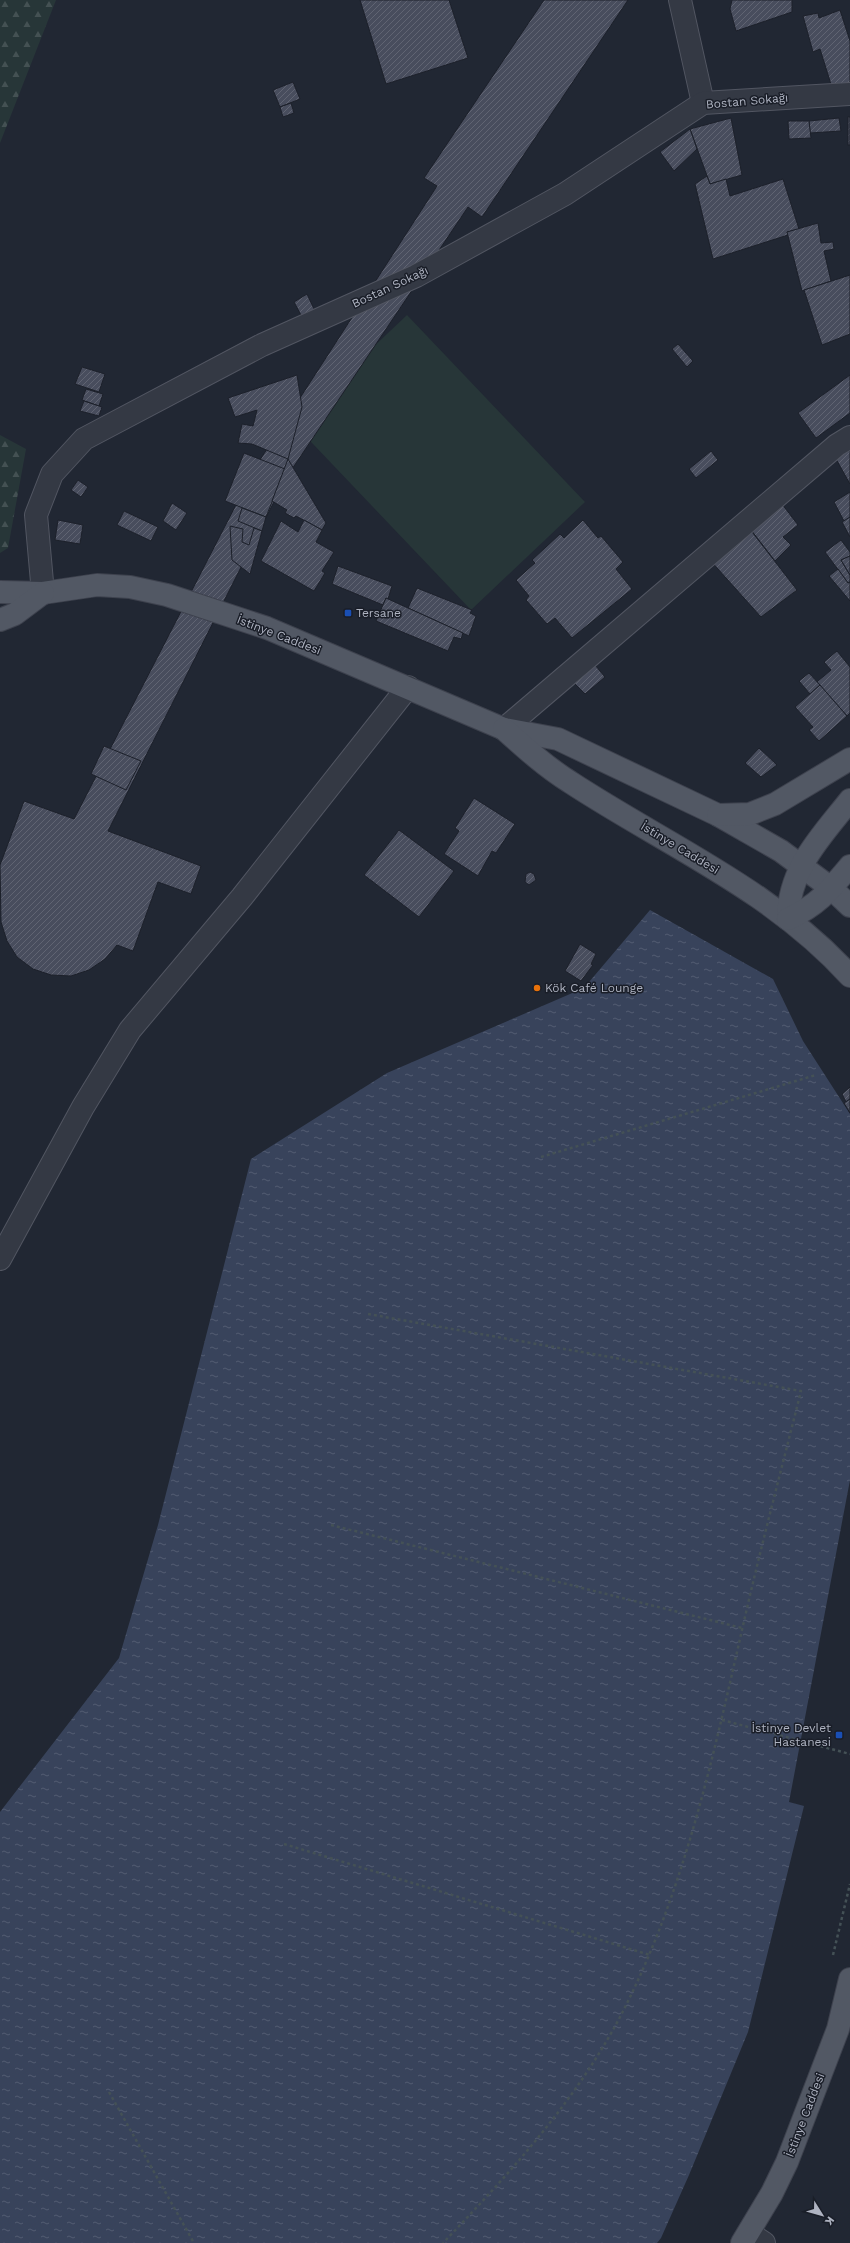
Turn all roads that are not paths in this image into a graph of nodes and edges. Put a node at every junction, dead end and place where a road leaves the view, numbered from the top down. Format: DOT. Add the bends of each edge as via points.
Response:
graph roads {
  1 [pos="680,0"];
  2 [pos="850,94"];
  3 [pos="703,103"];
  4 [pos="850,437"];
  5 [pos="0,592"];
  6 [pos="43,593"];
  7 [pos="0,620"];
  8 [pos="408,687"];
  9 [pos="504,729"];
  10 [pos="850,759"];
  11 [pos="850,800"];
  12 [pos="718,815"];
  13 [pos="802,865"];
  14 [pos="850,866"];
  15 [pos="831,888"];
  16 [pos="850,906"];
  17 [pos="788,919"];
  18 [pos="850,976"];
  19 [pos="0,1259"];
  20 [pos="850,1979"];
  21 [pos="752,2240"];
  1 -- 3 [label="street"];
  2 -- 3 [label="street, Bostan Sokağı"];
  3 -- 6 [label="street, Bostan Sokağı" via="565,194 416,276 262,345 84,439 52,474 36,515"];
  4 -- 9 [label="street" via="837,445"];
  5 -- 6 [label="main road, İstinye Caddesi"];
  6 -- 7 [label="main road, İstinye Caddesi" via="15,614"];
  6 -- 8 [label="main road, İstinye Caddesi" via="97,585 130,587 167,596 267,628"];
  8 -- 9 [label="main road, İstinye Caddesi"];
  8 -- 19 [label="street" via="247,891 130,1030 83,1106"];
  9 -- 12 [label="main road, İstinye Caddesi" via="558,739"];
  9 -- 17 [label="main road, İstinye Caddesi" via="539,761 569,782 736,881"];
  10 -- 12 [label="main road" via="774,804 750,814"];
  11 -- 13 [label="main road" via="819,838"];
  12 -- 13 [label="main road, İstinye Caddesi"];
  13 -- 15 [label="main road, İstinye Caddesi"];
  13 -- 17 [label="main road" via="794,878 788,900"];
  14 -- 15 [label="main road"];
  15 -- 16 [label="main road, İstinye Caddesi"];
  15 -- 17 [label="main road" via="820,901"];
  17 -- 18 [label="main road, İstinye Caddesi" via="833,957"];
  20 -- 21 [label="main road, İstinye Caddesi" via="838,2029 780,2179"];
}
